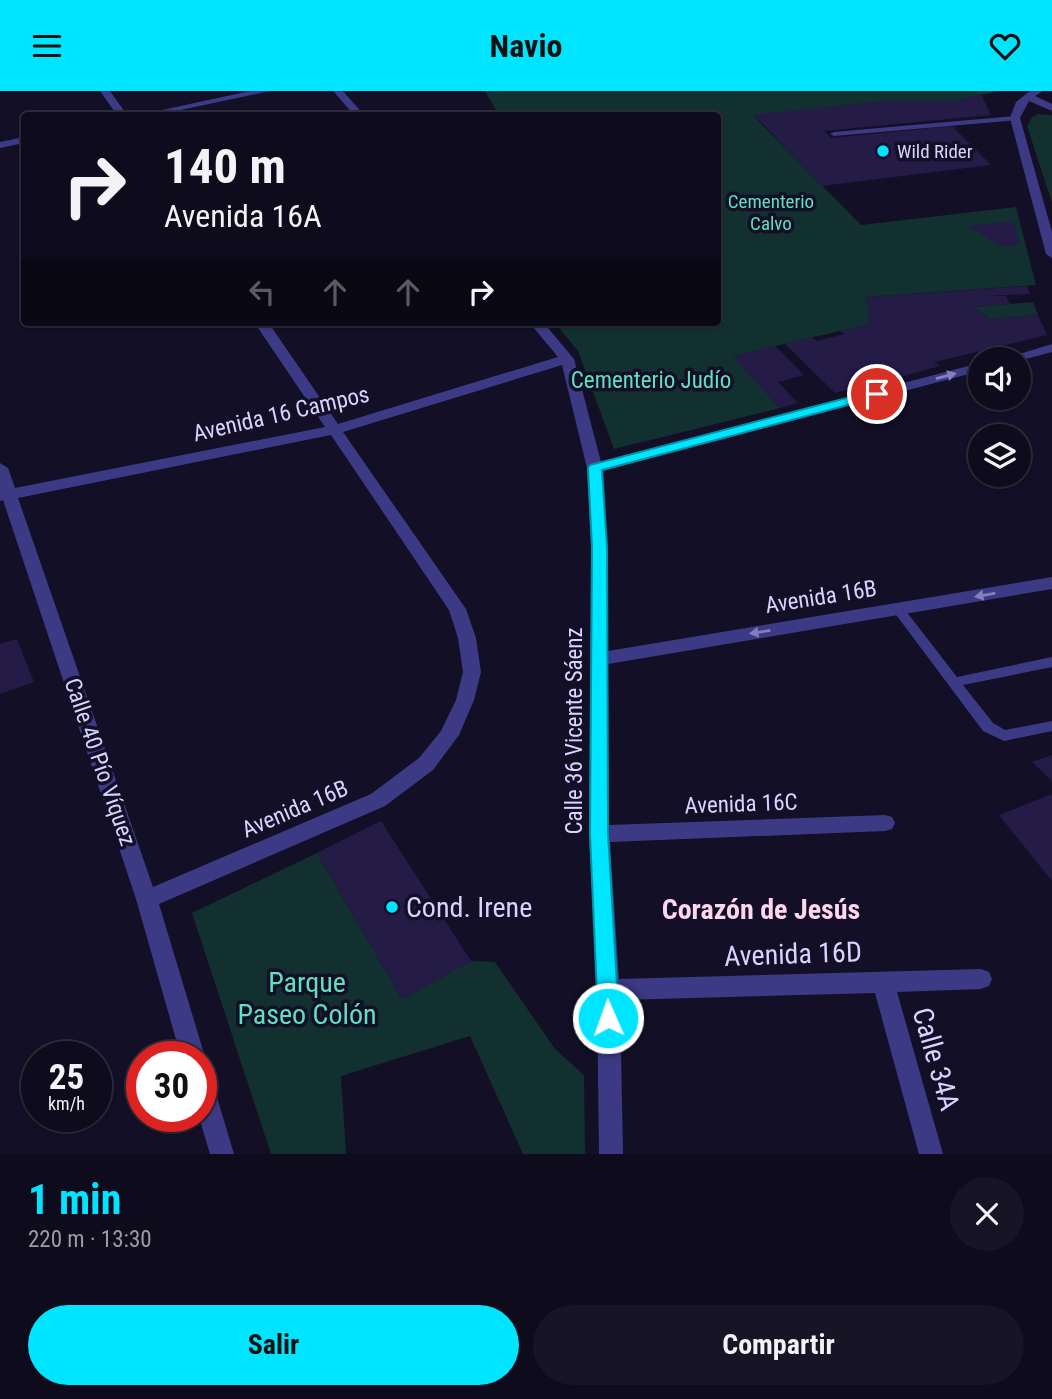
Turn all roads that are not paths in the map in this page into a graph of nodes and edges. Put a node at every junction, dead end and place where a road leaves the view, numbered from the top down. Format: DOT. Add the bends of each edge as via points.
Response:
graph roads {
  1 [pos="105,91"];
  2 [pos="265,91"];
  3 [pos="338,91"];
  4 [pos="1038,91"];
  5 [pos="1027,96"];
  6 [pos="1052,108"];
  7 [pos="119,112"];
  8 [pos="159,112"];
  9 [pos="356,112"];
  10 [pos="1015,118"];
  11 [pos="834,134"];
  12 [pos="21,141"];
  13 [pos="0,145"];
  14 [pos="1052,254"];
  15 [pos="264,326"];
  16 [pos="539,326"];
  17 [pos="1052,348"];
  18 [pos="1031,354"];
  19 [pos="567,359"];
  20 [pos="968,370"];
  21 [pos="333,430"];
  22 [pos="0,468"];
  23 [pos="595,468"];
  24 [pos="4,495"];
  25 [pos="1052,583"];
  26 [pos="898,609"];
  27 [pos="597,659"];
  28 [pos="1052,663"];
  29 [pos="956,682"];
  30 [pos="1052,726"];
  31 [pos="885,823"];
  32 [pos="599,834"];
  33 [pos="147,899"];
  34 [pos="981,979"];
  35 [pos="883,981"];
  36 [pos="608,990"];
  37 [pos="188,1041"];
  38 [pos="215,1132"];
  39 [pos="222,1154"];
  40 [pos="611,1154"];
  41 [pos="931,1154"];
  1 -- 7 [label="street"];
  2 -- 8 [label="street"];
  3 -- 9 [label="street"];
  4 -- 5 [label="street"];
  5 -- 6 [label="street"];
  5 -- 10 [label="street" via="1017,106"];
  10 -- 11 [label="lane"];
  10 -- 14 [label="street"];
  12 -- 13 [label="street"];
  15 -- 21 [label="street, Avenida 16B"];
  16 -- 19 [label="street, Calle 36 Vicente Sáenz"];
  17 -- 18 [label="street"];
  19 -- 21 [label="street, Avenida 16 Campos"];
  19 -- 23 [label="street, Calle 36 Vicente Sáenz"];
  23 -- 20 [label="street, one-way"];
  21 -- 24 [label="street, Avenida 16 Campos"];
  21 -- 33 [label="street, Avenida 16B" via="457,609 472,672 465,700 449,735 426,764 378,800"];
  22 -- 24 [label="street, Calle 40 Pío Víquez"];
  23 -- 27 [label="street, Calle 36 Vicente Sáenz"];
  24 -- 33 [label="street, Calle 40 Pío Víquez"];
  25 -- 26 [label="street, Avenida 16B, one-way"];
  26 -- 27 [label="street, Avenida 16B, one-way"];
  26 -- 29 [label="lane"];
  27 -- 32 [label="street, Calle 36 Vicente Sáenz"];
  28 -- 29 [label="lane"];
  29 -- 30 [label="lane" via="988,727 1004,736"];
  31 -- 32 [label="street, Avenida 16C"];
  32 -- 36 [label="street, Calle 36 Vicente Sáenz"];
  33 -- 37 [label="street, Calle 40 Pío Víquez"];
  34 -- 35 [label="street, Avenida 16D"];
  35 -- 36 [label="street, Avenida 16D"];
  35 -- 41 [label="street, Calle 34A"];
  36 -- 40 [label="street, Calle 36 Vicente Sáenz"];
  38 -- 39 [label="street"];
}
